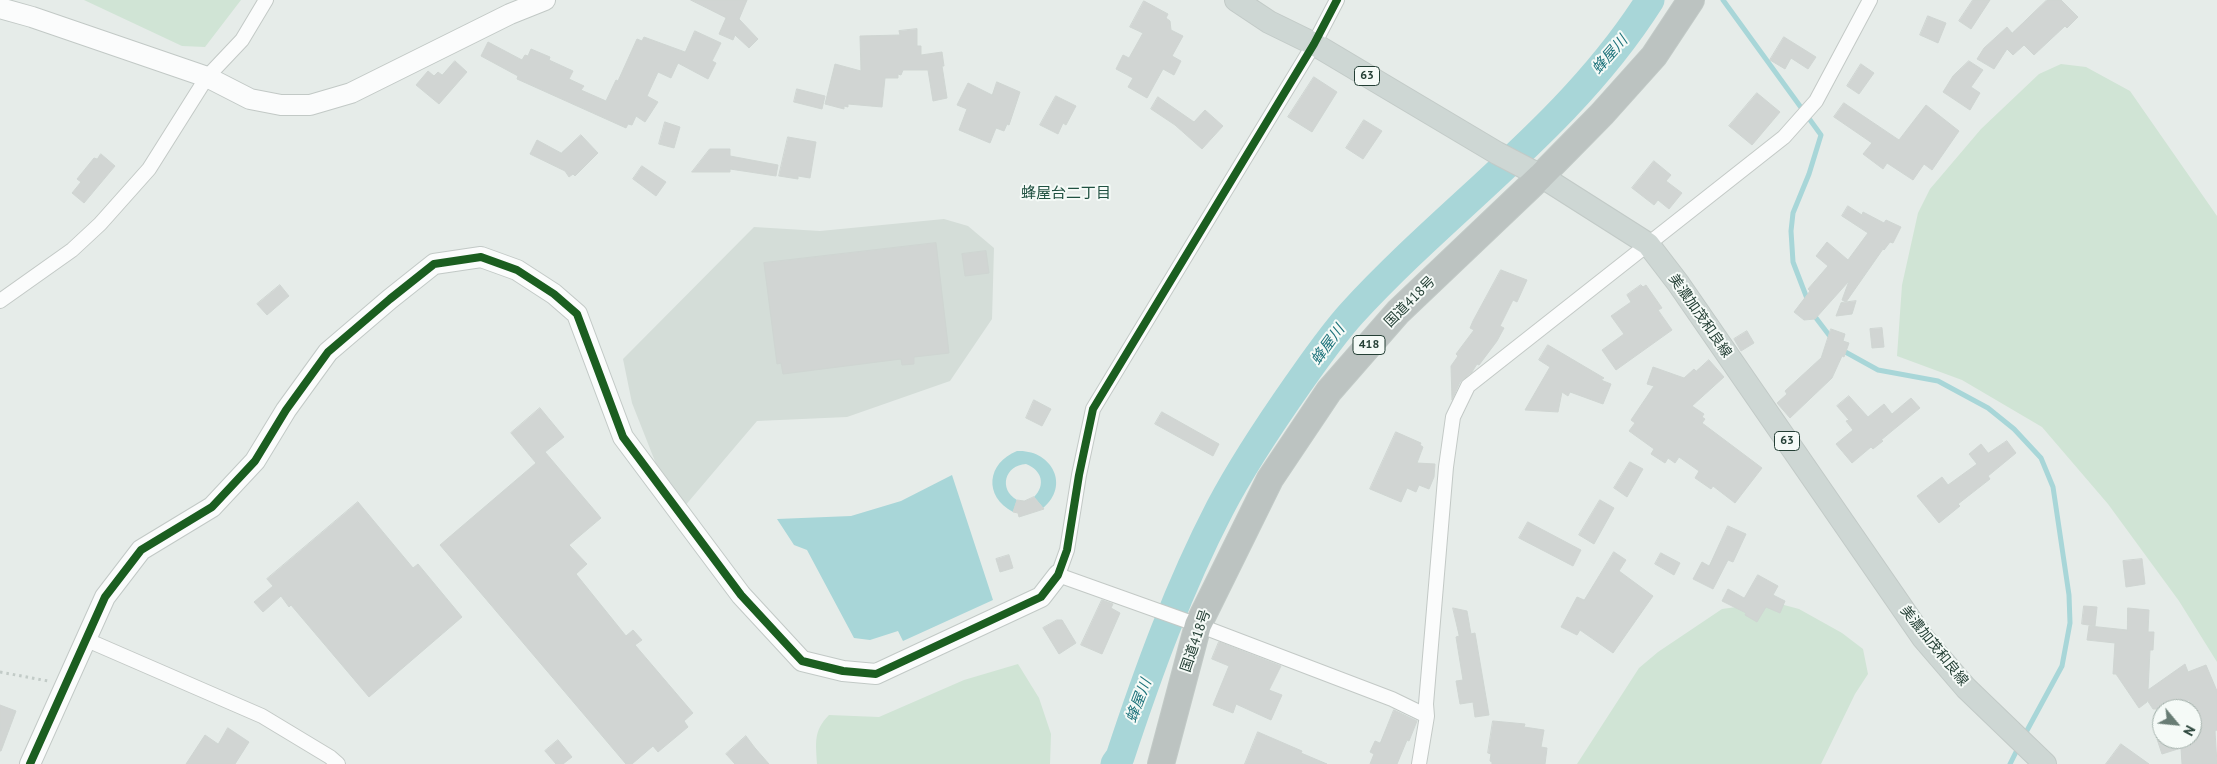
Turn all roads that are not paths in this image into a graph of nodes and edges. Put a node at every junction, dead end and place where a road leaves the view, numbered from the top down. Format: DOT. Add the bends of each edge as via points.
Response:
graph roads {
  1 [pos="266,0"];
  2 [pos="545,0"];
  3 [pos="1236,0"];
  4 [pos="1337,0"];
  5 [pos="1691,0"];
  6 [pos="1870,0"];
  7 [pos="0,8"];
  8 [pos="1314,44"];
  9 [pos="207,77"];
  10 [pos="1540,176"];
  11 [pos="1648,244"];
  12 [pos="0,301"];
  13 [pos="1058,575"];
  14 [pos="1198,625"];
  15 [pos="87,640"];
  16 [pos="1427,716"];
  17 [pos="2041,760"];
  18 [pos="30,764"];
  19 [pos="338,764"];
  20 [pos="1161,764"];
  21 [pos="1419,764"];
  1 -- 9 [label="street" via="242,40"];
  2 -- 9 [label="street" via="510,14 351,93 310,105 281,105 250,99"];
  3 -- 8 [label="main road, 美濃加茂和良線 / 63" via="1269,22"];
  4 -- 8 [label="street"];
  5 -- 10 [label="highway, 国道418号 / 418" via="1654,56"];
  6 -- 11 [label="street" via="1816,101 1784,137"];
  7 -- 9 [label="street"];
  8 -- 10 [label="main road, 美濃加茂和良線 / 63"];
  8 -- 13 [label="street" via="1093,409 1078,475 1067,550"];
  9 -- 12 [label="street" via="149,169 100,224 72,250"];
  10 -- 11 [label="main road, 美濃加茂和良線 / 63"];
  10 -- 14 [label="highway, 国道418号 / 418" via="1398,312 1329,391 1270,479"];
  11 -- 16 [label="street" via="1468,386 1453,417"];
  11 -- 17 [label="main road, 美濃加茂和良線 / 63" via="1923,638 1966,688"];
  13 -- 14 [label="street"];
  13 -- 15 [label="street" via="1041,597 876,674 843,671 802,661 741,595 623,437 578,314 517,270 482,257 434,264 328,352 286,410 255,461 231,487 212,507 142,550 105,597"];
  14 -- 16 [label="street" via="1392,699"];
  14 -- 20 [label="highway, 国道418号 / 418"];
  15 -- 18 [label="street" via="64,684"];
  15 -- 19 [label="street" via="262,716"];
  16 -- 21 [label="street"];
}
